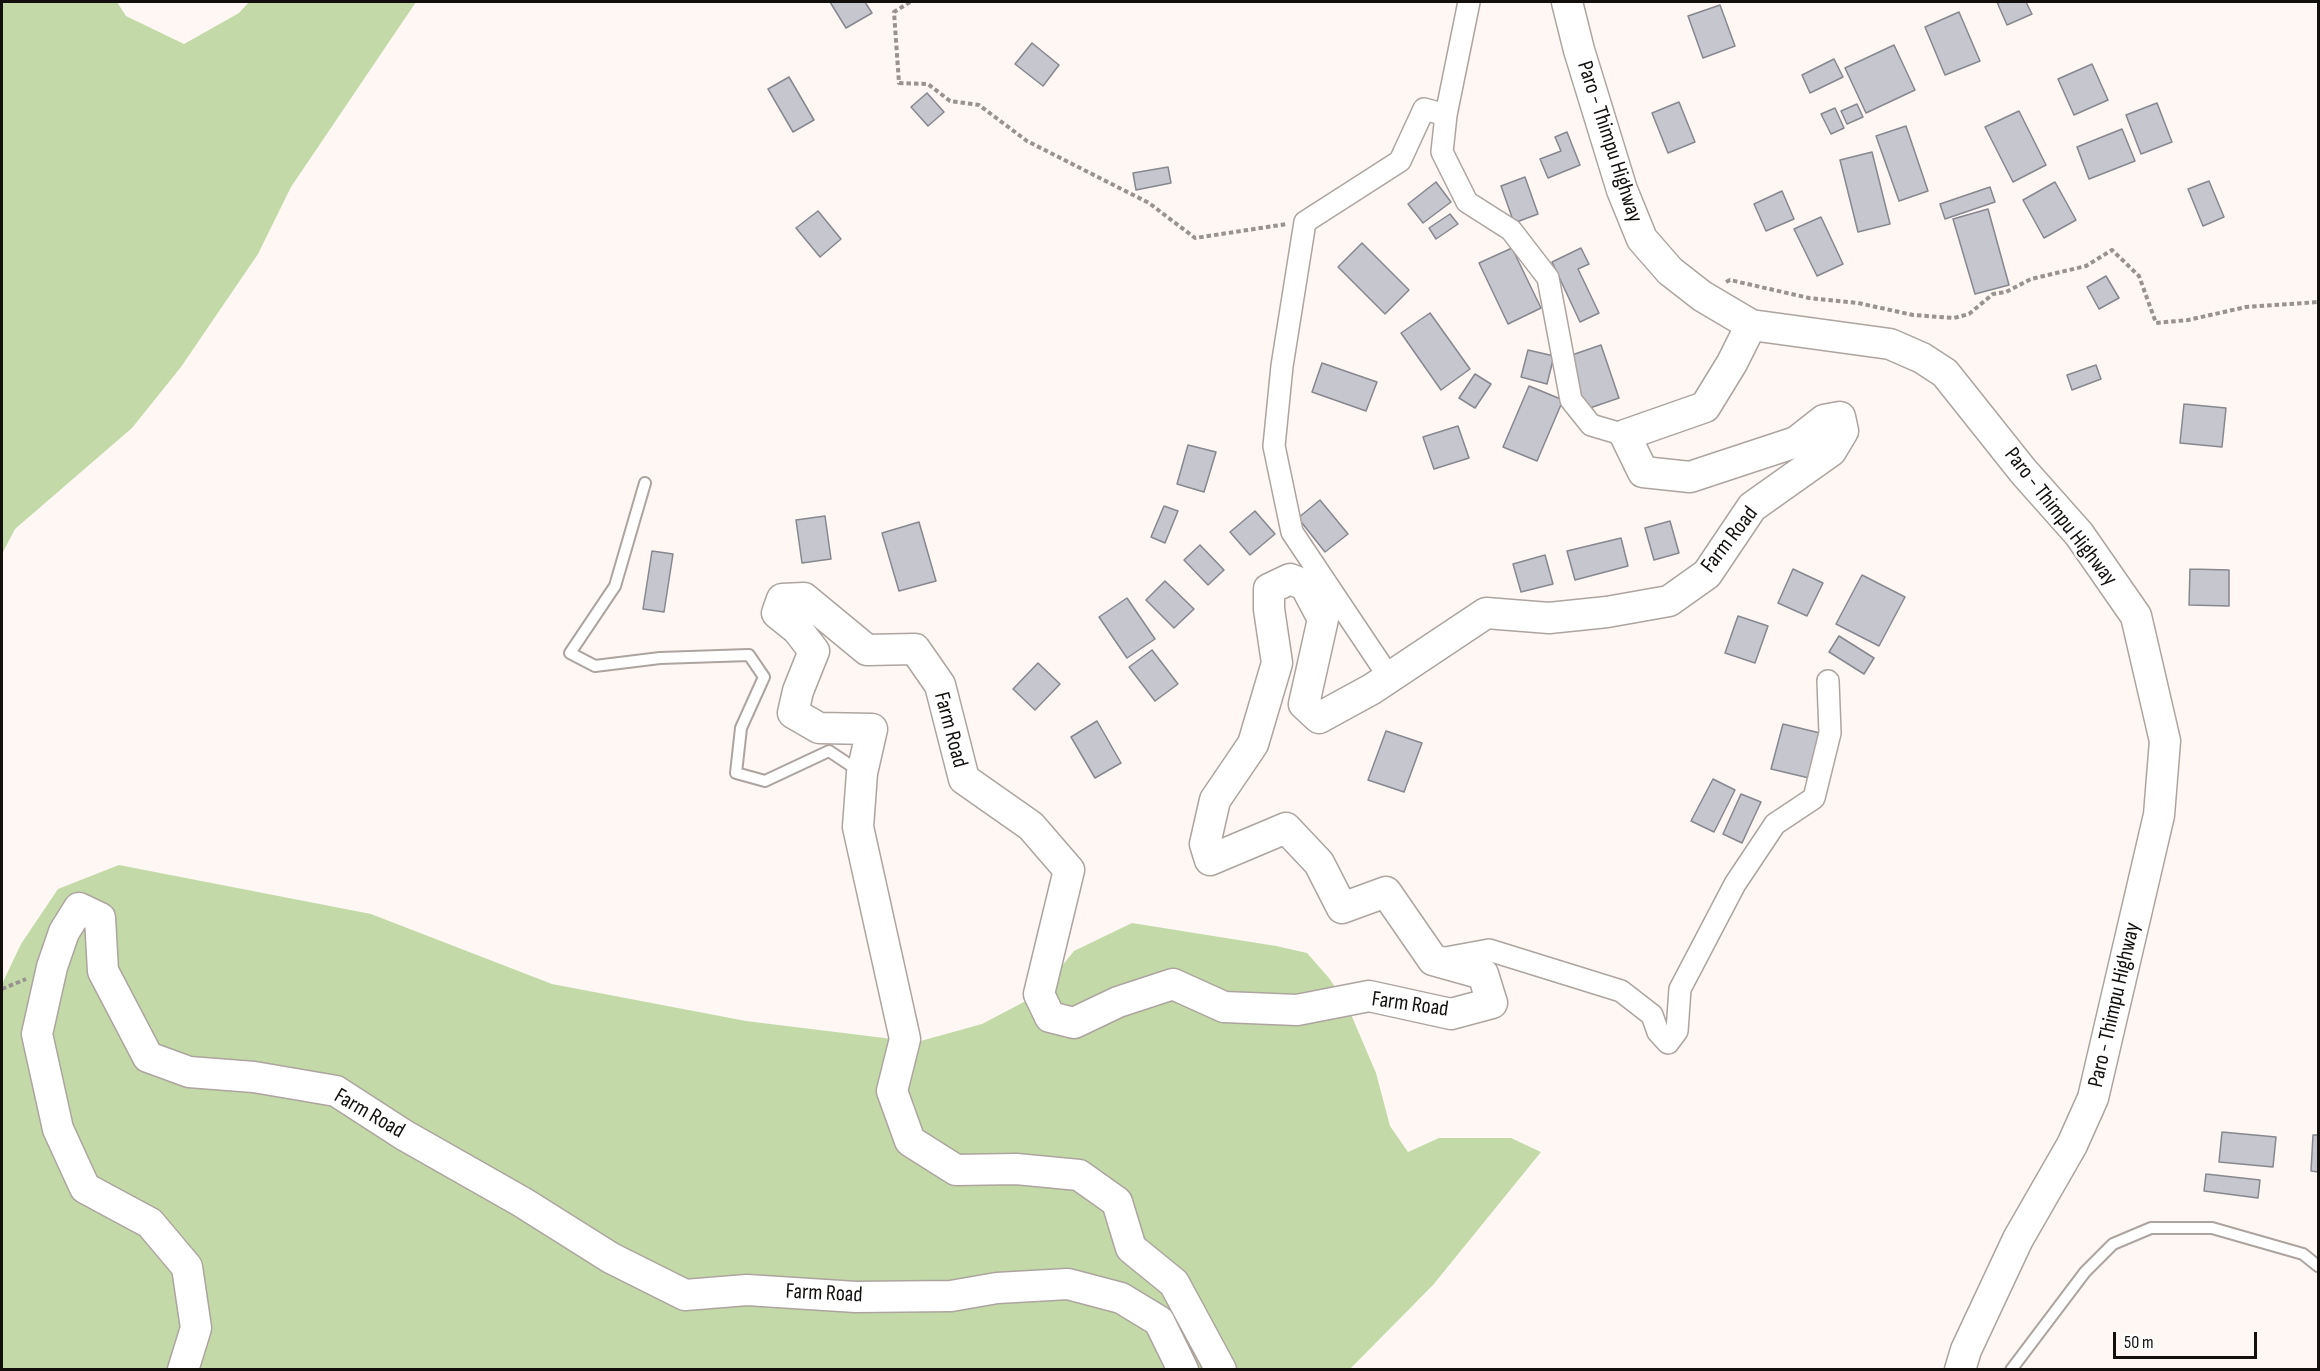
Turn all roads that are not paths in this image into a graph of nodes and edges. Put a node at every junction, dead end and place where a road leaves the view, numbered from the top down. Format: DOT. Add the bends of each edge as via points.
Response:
graph roads {
  1 [pos="1469,2"];
  2 [pos="1567,2"];
  3 [pos="1446,116"];
  4 [pos="1751,325"];
  5 [pos="1625,435"];
  6 [pos="645,483"];
  7 [pos="1389,677"];
  8 [pos="1828,681"];
  9 [pos="862,773"];
  10 [pos="1433,960"];
  11 [pos="2319,1266"];
  12 [pos="183,1370"];
  13 [pos="1183,1370"];
  14 [pos="1221,1370"];
  15 [pos="1960,1370"];
  16 [pos="2011,1370"];
  1 -- 3 [label="street"];
  2 -- 4 [label="street, Paro - Thimpu Highway" via="1622,190 1642,239 1670,271 1702,296"];
  3 -- 5 [label="street" via="1442,152 1467,202 1511,230 1548,278 1571,400 1591,425"];
  3 -- 7 [label="street" via="1424,109 1400,161 1305,222 1282,366 1275,446 1292,532"];
  4 -- 5 [label="street" via="1705,407"];
  4 -- 15 [label="street, Paro - Thimpu Highway" via="1890,344 1945,373 2079,534 2136,616 2165,741 2159,815 2093,1098 2072,1145 2018,1239"];
  5 -- 7 [label="street, Farm Road" via="1643,472 1690,477 1796,442 1824,420 1840,417 1843,430 1831,451 1752,507 1707,574 1669,601 1549,618 1486,613"];
  6 -- 9 [label="lane" via="615,586 570,653 595,666 660,658 749,655 764,677 741,728 736,773 765,781 828,751"];
  7 -- 10 [label="street, Farm Road" via="1319,718 1304,704 1323,619 1305,585 1290,579 1269,589 1277,663 1253,744 1215,800 1205,844 1210,860 1286,828 1319,863 1342,908 1386,892"];
  8 -- 10 [label="street" via="1830,734 1814,798 1775,824 1735,884 1680,989 1677,1031 1668,1043 1658,1032 1652,1015 1621,991 1489,950"];
  9 -- 10 [label="street, Farm Road" via="872,729 819,728 793,713 814,651 797,629 777,613 782,600 804,598 867,650 915,649 940,685 964,779 1031,826 1069,870 1039,994 1050,1017 1074,1023 1118,1002 1173,984 1224,1007 1296,1010 1369,996 1451,1014 1492,1003 1483,974"];
  9 -- 14 [label="street, Farm Road" via="858,827 905,1039 892,1091 910,1141 956,1170 1016,1169 1079,1175 1117,1202 1131,1248 1174,1283"];
  11 -- 16 [label="lane" via="2303,1254 2212,1228 2151,1228 2113,1244 2085,1272"];
  12 -- 13 [label="street, Farm Road" via="196,1328 187,1267 150,1223 85,1188 58,1129 37,1034 52,967 64,932 79,908 100,918 103,971 148,1057 189,1072 254,1077 336,1091 610,1258 686,1295 747,1290 856,1297 951,1296 997,1288 1068,1284 1121,1298 1159,1321"];
}
